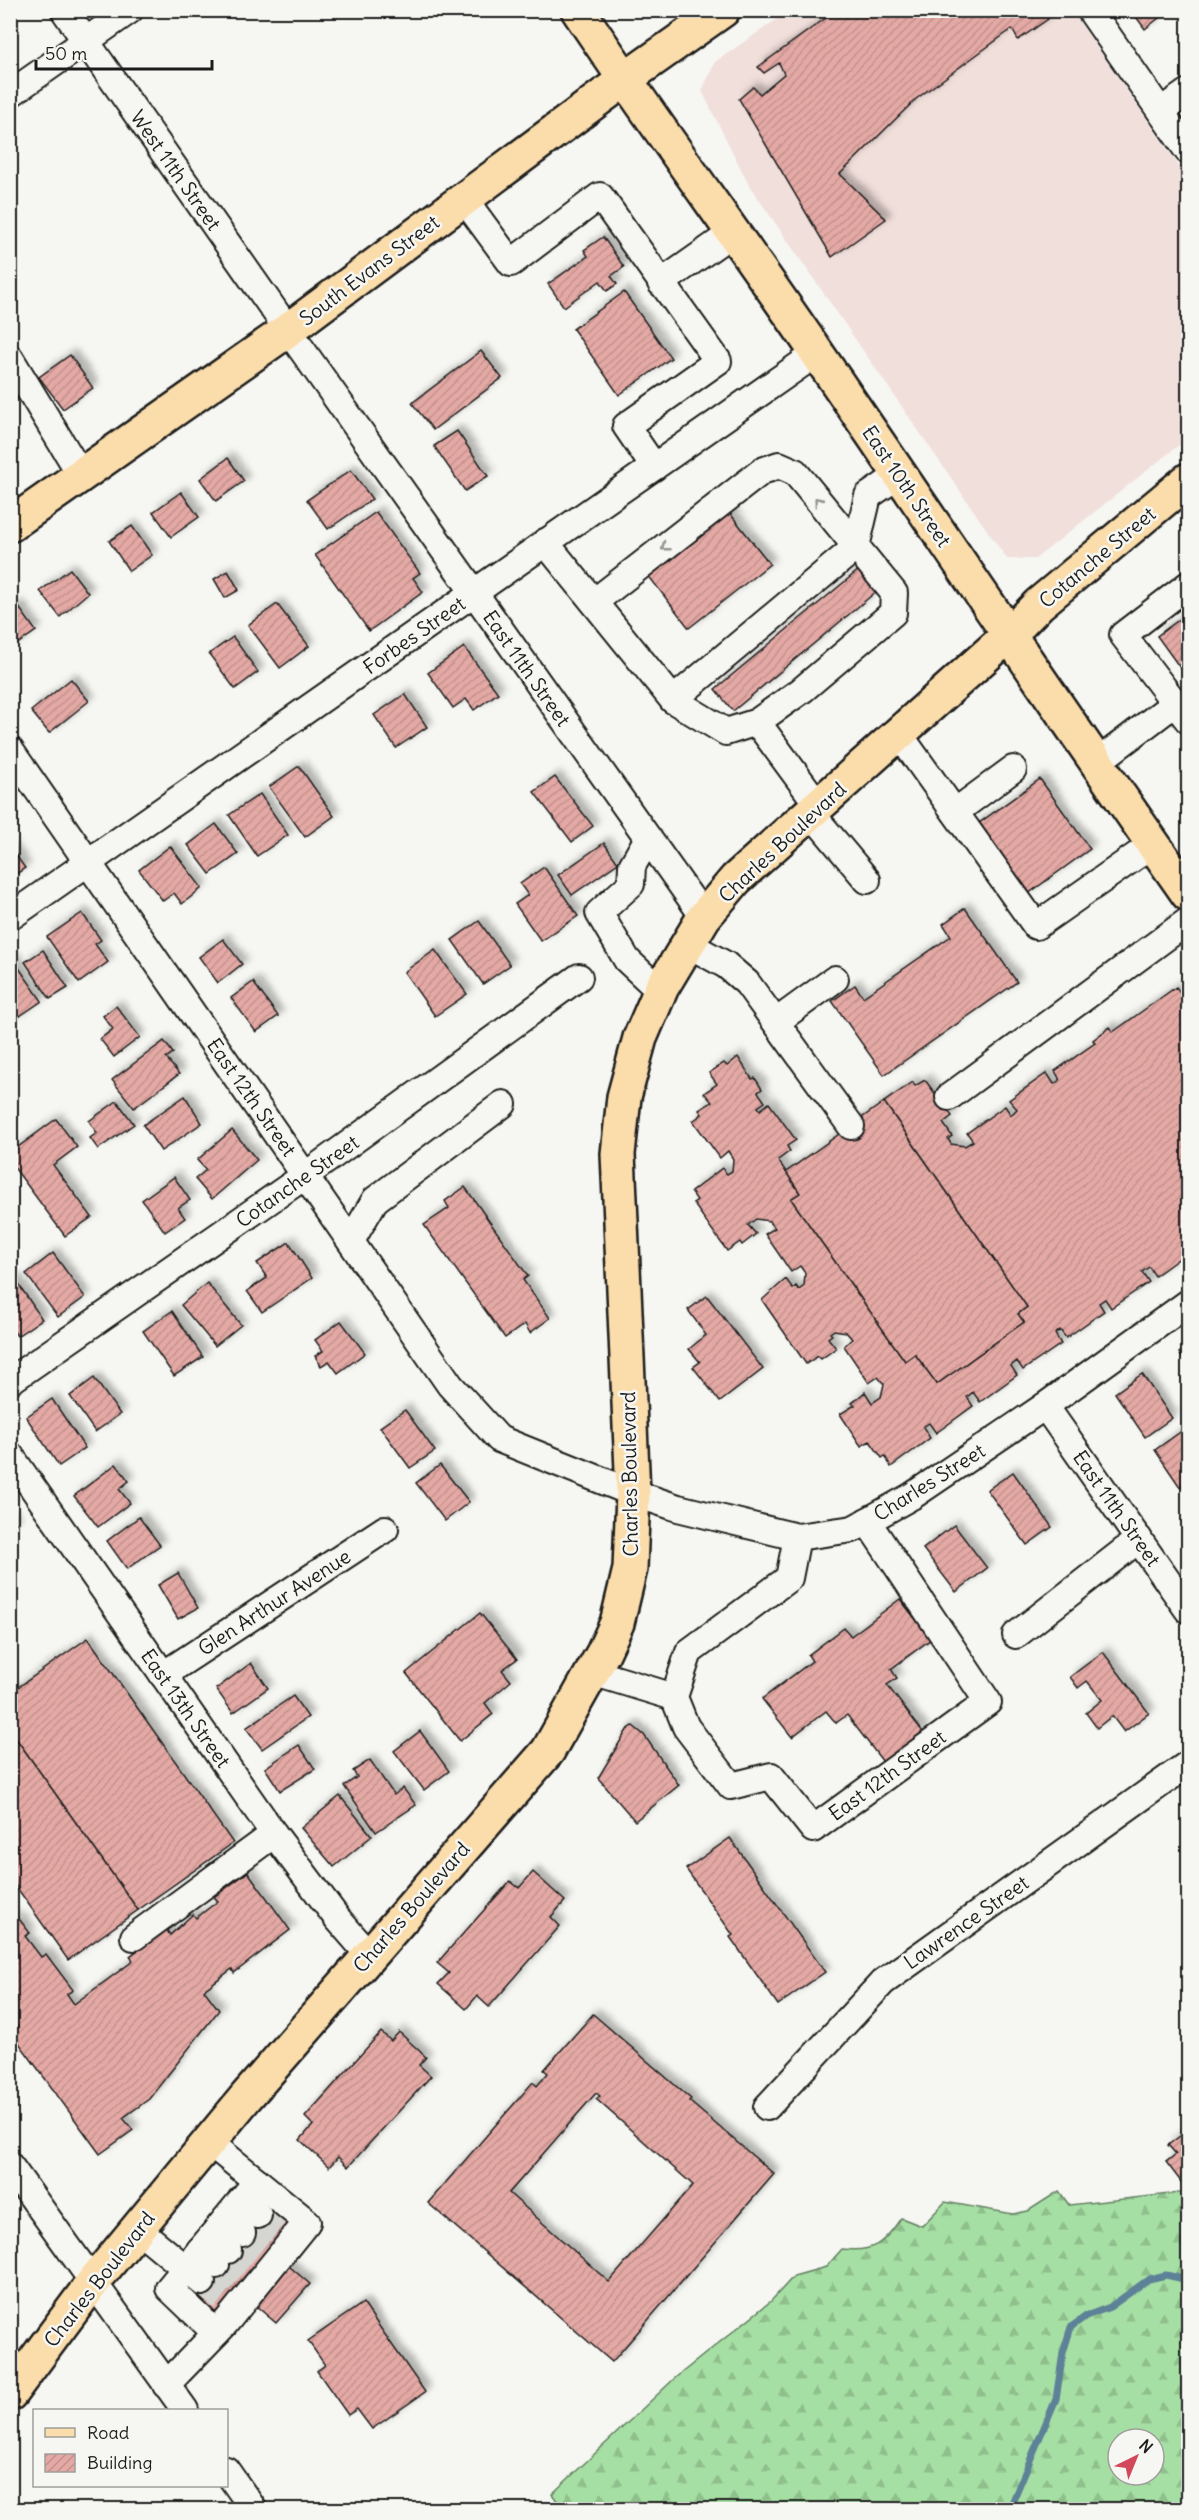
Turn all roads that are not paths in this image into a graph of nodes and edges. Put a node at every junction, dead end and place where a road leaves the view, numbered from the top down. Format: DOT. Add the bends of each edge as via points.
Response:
graph roads {
  1 [pos="64,10"];
  2 [pos="130,10"];
  3 [pos="578,10"];
  4 [pos="723,10"];
  5 [pos="1090,10"];
  6 [pos="86,41"];
  7 [pos="624,80"];
  8 [pos="1188,92"];
  9 [pos="10,94"];
  10 [pos="1161,111"];
  11 [pos="1188,151"];
  12 [pos="464,199"];
  13 [pos="732,232"];
  14 [pos="661,283"];
  15 [pos="288,330"];
  16 [pos="817,353"];
  17 [pos="10,358"];
  18 [pos="654,467"];
  19 [pos="81,475"];
  20 [pos="899,475"];
  21 [pos="1188,480"];
  22 [pos="10,525"];
  23 [pos="545,542"];
  24 [pos="855,546"];
  25 [pos="1188,585"];
  26 [pos="474,593"];
  27 [pos="1188,598"];
  28 [pos="594,602"];
  29 [pos="1132,628"];
  30 [pos="1009,636"];
  31 [pos="673,700"];
  32 [pos="1182,712"];
  33 [pos="757,722"];
  34 [pos="899,734"];
  35 [pos="10,750"];
  36 [pos="1096,763"];
  37 [pos="1013,769"];
  38 [pos="815,809"];
  39 [pos="955,812"];
  40 [pos="648,838"];
  41 [pos="1153,844"];
  42 [pos="89,862"];
  43 [pos="867,880"];
  44 [pos="1188,899"];
  45 [pos="10,917"];
  46 [pos="695,930"];
  47 [pos="579,977"];
  48 [pos="835,979"];
  49 [pos="660,991"];
  50 [pos="776,1022"];
  51 [pos="949,1097"];
  52 [pos="503,1104"];
  53 [pos="851,1126"];
  54 [pos="306,1176"];
  55 [pos="351,1241"];
  56 [pos="1188,1303"];
  57 [pos="10,1381"];
  58 [pos="1045,1406"];
  59 [pos="10,1455"];
  60 [pos="633,1493"];
  61 [pos="867,1521"];
  62 [pos="385,1529"];
  63 [pos="797,1537"];
  64 [pos="1139,1539"];
  65 [pos="1188,1610"];
  66 [pos="1016,1635"];
  67 [pos="592,1672"];
  68 [pos="163,1675"];
  69 [pos="674,1697"];
  70 [pos="1188,1764"];
  71 [pos="274,1834"];
  72 [pos="134,1937"];
  73 [pos="369,1955"];
  74 [pos="766,2107"];
  75 [pos="209,2142"];
  76 [pos="10,2166"];
  77 [pos="137,2229"];
  78 [pos="224,2236"];
  79 [pos="94,2281"];
  80 [pos="216,2333"];
  81 [pos="166,2385"];
  82 [pos="10,2394"];
  83 [pos="184,2409"];
  84 [pos="228,2473"];
  85 [pos="254,2510"];
  1 -- 6 [label="street, West 11th Street"];
  2 -- 6 [label="street"];
  3 -- 7 [label="main road, East 10th Street"];
  4 -- 7 [label="main road, South Evans Street"];
  5 -- 10 [label="street"];
  6 -- 9 [label="street"];
  6 -- 15 [label="street, West 11th Street"];
  7 -- 12 [label="main road, South Evans Street"];
  7 -- 13 [label="main road, East 10th Street"];
  8 -- 10 [label="street"];
  10 -- 11 [label="street"];
  12 -- 14 [label="street" via="511,263 600,196"];
  12 -- 15 [label="main road, South Evans Street"];
  13 -- 14 [label="street"];
  13 -- 16 [label="main road, East 10th Street"];
  14 -- 18 [label="street" via="718,361 626,426"];
  15 -- 19 [label="main road, South Evans Street"];
  15 -- 26 [label="street, East 11th Street"];
  16 -- 18 [label="street, Forbes Street"];
  16 -- 20 [label="main road, East 10th Street"];
  17 -- 19 [label="street"];
  18 -- 23 [label="street, Forbes Street"];
  19 -- 22 [label="main road, South Evans Street"];
  20 -- 24 [label="street" via="868,496"];
  20 -- 30 [label="main road, East 10th Street"];
  21 -- 30 [label="main road, Cotanche Street" via="1040,604"];
  23 -- 26 [label="street, Forbes Street"];
  23 -- 28 [label="street"];
  24 -- 28 [label="street, one-way" via="795,472 779,465 762,471"];
  24 -- 31 [label="street"];
  24 -- 33 [label="street" via="894,593 893,613 802,690"];
  25 -- 29 [label="street"];
  26 -- 40 [label="street, East 11th Street"];
  26 -- 42 [label="street, Forbes Street"];
  27 -- 29 [label="street" via="1164,616"];
  28 -- 31 [label="street"];
  29 -- 32 [label="street"];
  30 -- 34 [label="main road, Charles Boulevard"];
  30 -- 36 [label="main road, East 10th Street"];
  31 -- 33 [label="street" via="726,732"];
  32 -- 36 [label="street"];
  33 -- 38 [label="street"];
  34 -- 38 [label="main road, Charles Boulevard"];
  34 -- 39 [label="street"];
  35 -- 42 [label="street, East 12th Street"];
  36 -- 41 [label="main road, East 10th Street"];
  37 -- 39 [label="street"];
  38 -- 43 [label="street"];
  38 -- 46 [label="main road, Charles Boulevard" via="736,879"];
  39 -- 41 [label="street" via="1036,926"];
  40 -- 46 [label="street, East 11th Street"];
  40 -- 49 [label="street" via="632,866 631,884 599,913 627,960"];
  41 -- 44 [label="main road, East 10th Street"];
  42 -- 45 [label="street, Forbes Street"];
  42 -- 54 [label="street, East 12th Street"];
  44 -- 51 [label="street"];
  46 -- 49 [label="main road, Charles Boulevard"];
  46 -- 50 [label="street" via="747,983"];
  47 -- 54 [label="street, Cotanche Street"];
  48 -- 50 [label="street"];
  49 -- 60 [label="main road, Charles Boulevard" via="640,1038 624,1097 618,1154"];
  50 -- 53 [label="street"];
  52 -- 55 [label="street" via="375,1200"];
  54 -- 55 [label="street, East 12th Street"];
  54 -- 57 [label="street, Cotanche Street"];
  55 -- 60 [label="street, East 12th Street" via="450,1385 499,1439"];
  56 -- 58 [label="street, Charles Street"];
  58 -- 61 [label="street, Charles Street" via="912,1496"];
  58 -- 64 [label="street, East 11th Street"];
  59 -- 68 [label="street, East 13th Street"];
  60 -- 63 [label="street, Charles Street"];
  60 -- 67 [label="main road, Charles Boulevard" via="630,1569 624,1600"];
  61 -- 63 [label="street, Charles Street" via="854,1529"];
  61 -- 69 [label="street, East 12th Street" via="988,1702 813,1829 771,1776 731,1786 686,1727"];
  62 -- 68 [label="street, Glen Arthur Avenue"];
  63 -- 69 [label="street" via="789,1578 689,1652"];
  64 -- 65 [label="street, East 11th Street"];
  64 -- 66 [label="street"];
  67 -- 69 [label="street"];
  67 -- 73 [label="main road, Charles Boulevard" via="548,1751"];
  68 -- 71 [label="street, East 13th Street"];
  70 -- 74 [label="street, Lawrence Street" via="883,1982"];
  71 -- 72 [label="street"];
  71 -- 73 [label="street, East 13th Street"];
  73 -- 75 [label="main road, Charles Boulevard"];
  75 -- 77 [label="main road, Charles Boulevard"];
  75 -- 78 [label="street"];
  76 -- 79 [label="street"];
  77 -- 78 [label="street"];
  77 -- 79 [label="main road, Charles Boulevard"];
  78 -- 80 [label="street" via="168,2288"];
  78 -- 80 [label="street" via="307,2222"];
  79 -- 81 [label="street"];
  79 -- 82 [label="main road, Charles Boulevard"];
  80 -- 81 [label="street"];
  81 -- 83 [label="street"];
  84 -- 85 [label="street"];
}
